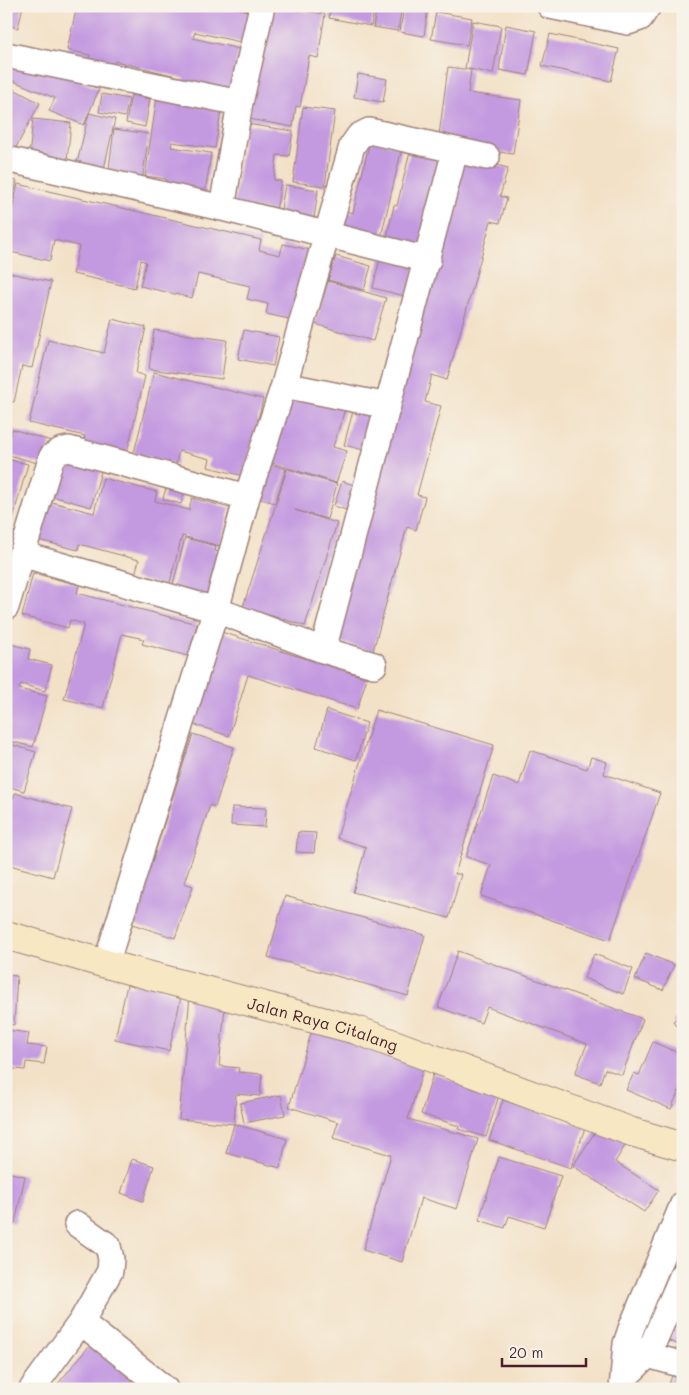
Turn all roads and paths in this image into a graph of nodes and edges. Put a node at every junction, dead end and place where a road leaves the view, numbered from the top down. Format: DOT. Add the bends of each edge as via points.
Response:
graph roads {
  1 [pos="262,6"];
  2 [pos="550,6"];
  3 [pos="648,6"];
  4 [pos="6,56"];
  5 [pos="240,104"];
  6 [pos="455,151"];
  7 [pos="487,157"];
  8 [pos="6,159"];
  9 [pos="222,208"];
  10 [pos="326,234"];
  11 [pos="428,260"];
  12 [pos="284,385"];
  13 [pos="388,406"];
  14 [pos="247,496"];
  15 [pos="21,554"];
  16 [pos="6,607"];
  17 [pos="216,610"];
  18 [pos="323,650"];
  19 [pos="374,665"];
  20 [pos="6,935"];
  21 [pos="106,964"];
  22 [pos="683,1147"];
  23 [pos="683,1204"];
  24 [pos="77,1224"];
  25 [pos="683,1274"];
  26 [pos="81,1322"];
  27 [pos="626,1344"];
  28 [pos="648,1355"];
  29 [pos="683,1366"];
  30 [pos="623,1383"];
  31 [pos="32,1389"];
  32 [pos="165,1389"];
  1 -- 5 [label="street"];
  2 -- 3 [label="street" via="628,22 640,18"];
  4 -- 5 [label="street"];
  5 -- 9 [label="street"];
  6 -- 7 [label="street"];
  6 -- 10 [label="street" via="369,131 359,136 352,146"];
  6 -- 11 [label="street"];
  8 -- 9 [label="street"];
  9 -- 10 [label="street"];
  10 -- 11 [label="street"];
  10 -- 12 [label="street"];
  11 -- 13 [label="street"];
  12 -- 13 [label="street"];
  12 -- 14 [label="street"];
  13 -- 18 [label="street"];
  14 -- 15 [label="street" via="69,449 60,450 52,456"];
  14 -- 17 [label="street"];
  15 -- 16 [label="street"];
  15 -- 17 [label="street"];
  17 -- 18 [label="street"];
  17 -- 21 [label="street"];
  18 -- 19 [label="street"];
  20 -- 21 [label="street, Jalan Raya Citalang"];
  21 -- 22 [label="street, Jalan Raya Citalang" via="356,1030 632,1132"];
  23 -- 27 [label="street"];
  24 -- 26 [label="street" via="108,1246 111,1259 110,1271"];
  25 -- 28 [label="street"];
  26 -- 31 [label="street"];
  26 -- 32 [label="street"];
  27 -- 28 [label="street"];
  27 -- 30 [label="street"];
  28 -- 29 [label="street"];
  28 -- 30 [label="street"];
}
